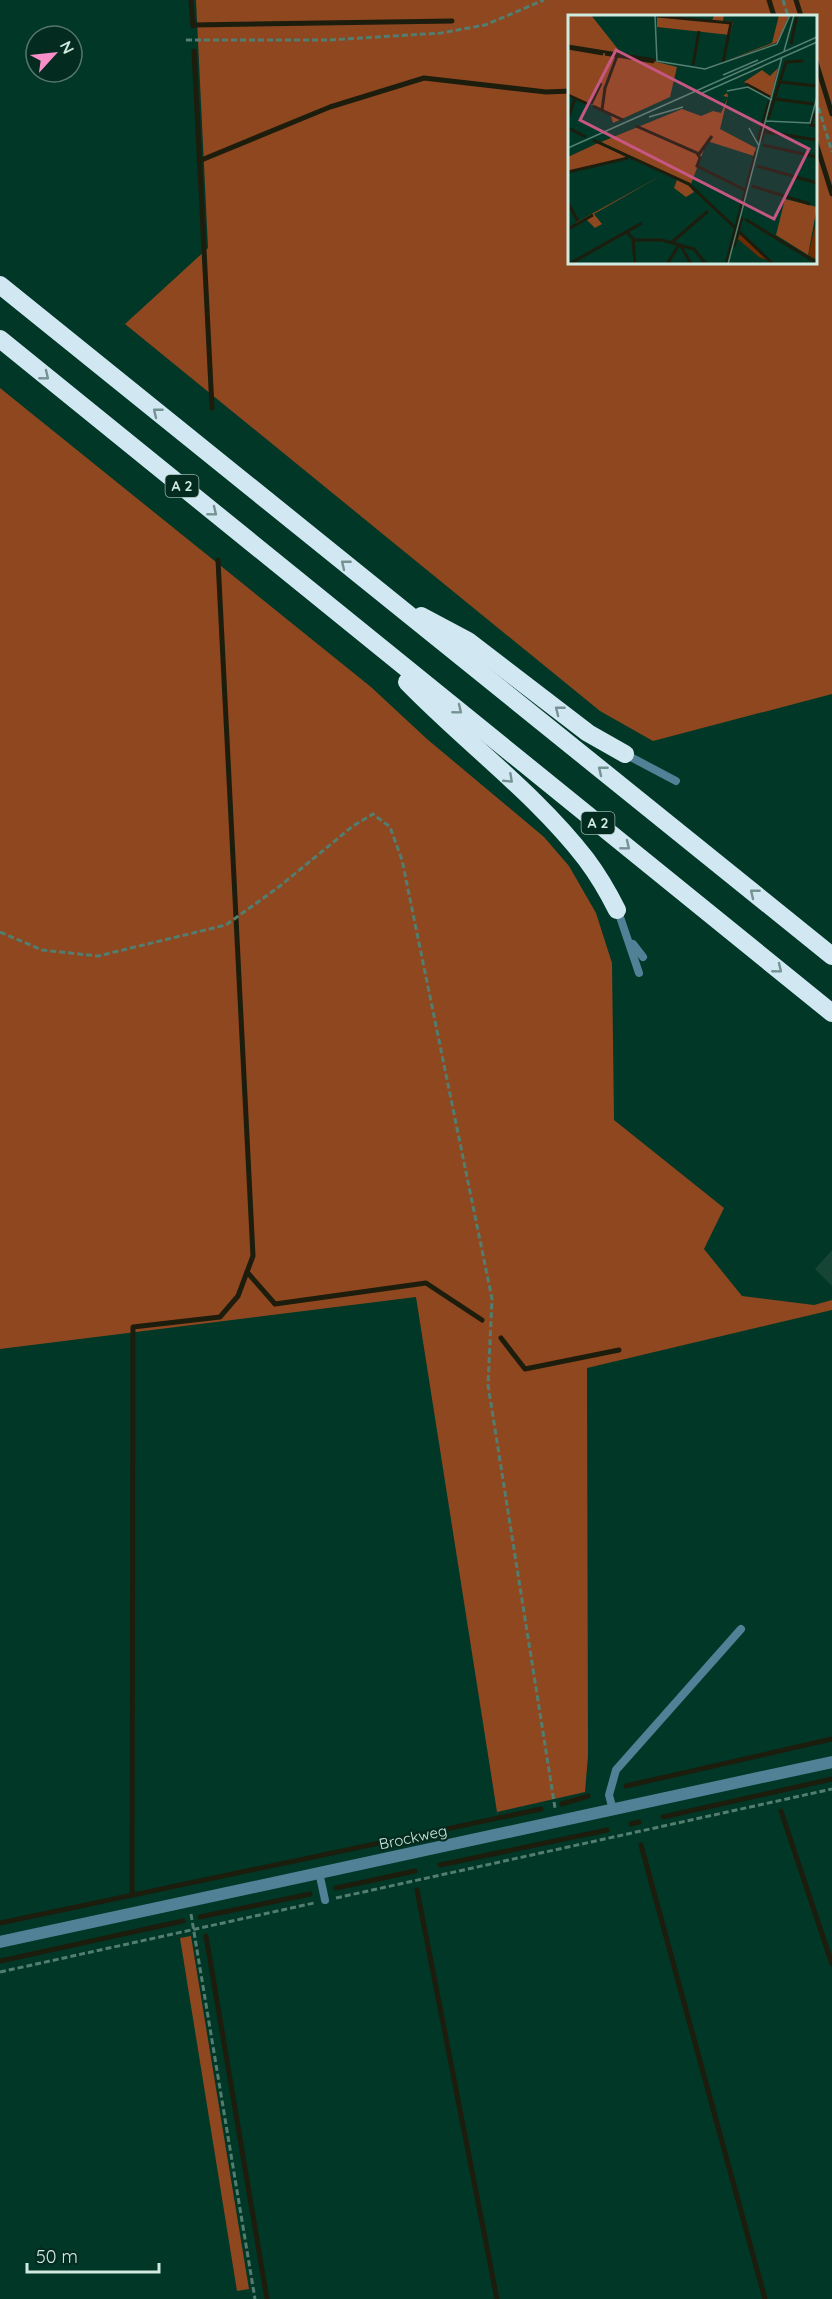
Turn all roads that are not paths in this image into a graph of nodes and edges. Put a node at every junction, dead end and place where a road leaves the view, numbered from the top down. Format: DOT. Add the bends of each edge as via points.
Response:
graph roads {
  1 [pos="0,285"];
  2 [pos="0,339"];
  3 [pos="390,600"];
  4 [pos="364,634"];
  5 [pos="625,754"];
  6 [pos="676,781"];
  7 [pos="620,915"];
  8 [pos="832,956"];
  9 [pos="643,957"];
  10 [pos="639,973"];
  11 [pos="832,1012"];
  12 [pos="741,1629"];
  13 [pos="832,1762"];
  14 [pos="613,1810"];
  15 [pos="319,1872"];
  16 [pos="325,1900"];
  17 [pos="0,1942"];
  3 -- 1 [label="highway, one-way"];
  2 -- 4 [label="highway, A 2, one-way"];
  5 -- 3 [label="highway, one-way" via="588,733 468,641"];
  8 -- 3 [label="highway, one-way"];
  4 -- 7 [label="highway, one-way" via="409,684 571,841"];
  4 -- 11 [label="highway, A 2, one-way"];
  5 -- 6 [label="lane"];
  7 -- 9 [label="lane" via="635,949"];
  7 -- 10 [label="lane"];
  12 -- 14 [label="lane" via="616,1770 609,1794"];
  13 -- 14 [label="street, Brockweg"];
  14 -- 15 [label="street, Brockweg"];
  15 -- 16 [label="lane"];
  15 -- 17 [label="street, Brockweg"];
}
